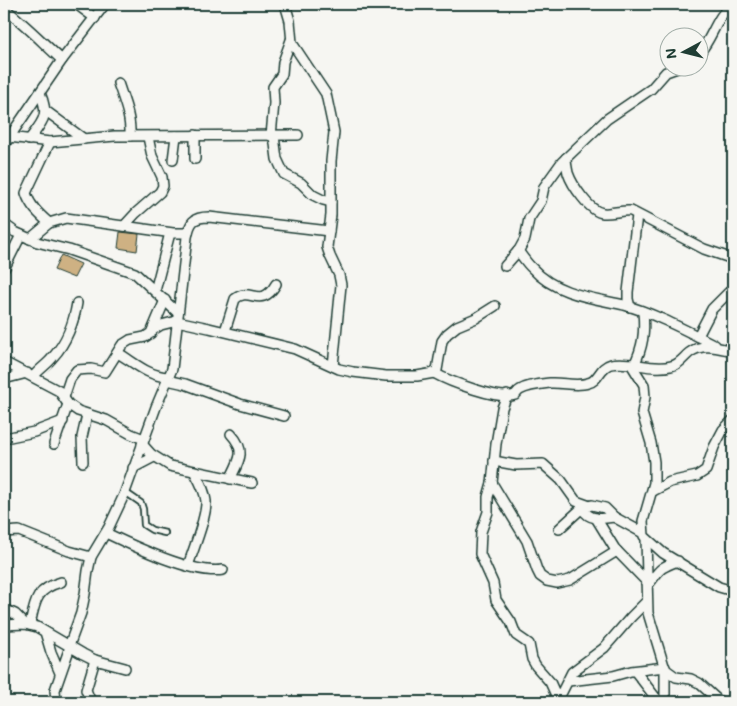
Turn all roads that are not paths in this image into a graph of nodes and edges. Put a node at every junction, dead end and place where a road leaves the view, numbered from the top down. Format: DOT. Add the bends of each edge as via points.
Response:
graph roads {
  1 [pos="76,4"];
  2 [pos="105,4"];
  3 [pos="159,4"];
  4 [pos="167,4"];
  5 [pos="285,4"];
  6 [pos="732,4"];
  7 [pos="4,8"];
  8 [pos="95,18"];
  9 [pos="710,36"];
  10 [pos="291,40"];
  11 [pos="62,60"];
  12 [pos="660,78"];
  13 [pos="118,83"];
  14 [pos="40,93"];
  15 [pos="46,112"];
  16 [pos="195,135"];
  17 [pos="298,135"];
  18 [pos="130,136"];
  19 [pos="176,136"];
  20 [pos="273,136"];
  21 [pos="9,137"];
  22 [pos="148,137"];
  23 [pos="84,138"];
  24 [pos="29,140"];
  25 [pos="50,142"];
  26 [pos="4,145"];
  27 [pos="566,158"];
  28 [pos="195,159"];
  29 [pos="173,160"];
  30 [pos="332,202"];
  31 [pos="637,215"];
  32 [pos="4,224"];
  33 [pos="49,224"];
  34 [pos="124,226"];
  35 [pos="329,231"];
  36 [pos="170,233"];
  37 [pos="188,233"];
  38 [pos="26,237"];
  39 [pos="518,251"];
  40 [pos="733,259"];
  41 [pos="505,266"];
  42 [pos="4,269"];
  43 [pos="276,284"];
  44 [pos="733,288"];
  45 [pos="155,291"];
  46 [pos="165,300"];
  47 [pos="78,303"];
  48 [pos="495,306"];
  49 [pos="630,307"];
  50 [pos="643,312"];
  51 [pos="178,317"];
  52 [pos="153,330"];
  53 [pos="225,331"];
  54 [pos="698,336"];
  55 [pos="642,345"];
  56 [pos="719,348"];
  57 [pos="733,351"];
  58 [pos="118,353"];
  59 [pos="4,362"];
  60 [pos="632,364"];
  61 [pos="333,366"];
  62 [pos="647,367"];
  63 [pos="434,373"];
  64 [pos="30,375"];
  65 [pos="4,379"];
  66 [pos="168,379"];
  67 [pos="644,387"];
  68 [pos="506,395"];
  69 [pos="66,400"];
  70 [pos="87,415"];
  71 [pos="284,416"];
  72 [pos="733,420"];
  73 [pos="63,421"];
  74 [pos="231,434"];
  75 [pos="10,437"];
  76 [pos="143,441"];
  77 [pos="54,444"];
  78 [pos="154,456"];
  79 [pos="494,461"];
  80 [pos="83,462"];
  81 [pos="134,468"];
  82 [pos="194,471"];
  83 [pos="230,478"];
  84 [pos="252,483"];
  85 [pos="492,483"];
  86 [pos="125,492"];
  87 [pos="653,492"];
  88 [pos="585,507"];
  89 [pos="614,517"];
  90 [pos="596,518"];
  91 [pos="559,529"];
  92 [pos="4,532"];
  93 [pos="106,533"];
  94 [pos="165,533"];
  95 [pos="644,536"];
  96 [pos="617,551"];
  97 [pos="92,557"];
  98 [pos="678,561"];
  99 [pos="188,566"];
  100 [pos="223,570"];
  101 [pos="61,582"];
  102 [pos="648,584"];
  103 [pos="733,591"];
  104 [pos="647,601"];
  105 [pos="4,609"];
  106 [pos="28,624"];
  107 [pos="4,625"];
  108 [pos="45,632"];
  109 [pos="69,647"];
  110 [pos="95,660"];
  111 [pos="125,668"];
  112 [pos="665,668"];
  113 [pos="635,671"];
  114 [pos="60,673"];
  115 [pos="568,682"];
  116 [pos="558,698"];
  117 [pos="56,702"];
  118 [pos="91,702"];
  119 [pos="568,702"];
  120 [pos="659,702"];
  121 [pos="665,702"];
  122 [pos="720,702"];
  1 -- 8 [label="street"];
  2 -- 8 [label="street"];
  3 -- 4 [label="street"];
  5 -- 10 [label="street"];
  6 -- 9 [label="street" via="723,12"];
  7 -- 11 [label="street"];
  8 -- 11 [label="street"];
  10 -- 20 [label="street" via="282,74 273,87"];
  10 -- 30 [label="street" via="326,94 334,132"];
  11 -- 14 [label="street"];
  12 -- 27 [label="street" via="607,119"];
  13 -- 18 [label="street" via="129,116"];
  14 -- 15 [label="street"];
  14 -- 21 [label="street"];
  15 -- 23 [label="street"];
  15 -- 24 [label="street"];
  16 -- 19 [label="street"];
  16 -- 20 [label="street"];
  16 -- 28 [label="street"];
  17 -- 20 [label="street"];
  18 -- 22 [label="street"];
  18 -- 23 [label="street"];
  19 -- 22 [label="street"];
  19 -- 29 [label="street"];
  20 -- 30 [label="street" via="277,159 284,174 302,183 312,195"];
  21 -- 24 [label="street"];
  21 -- 26 [label="street"];
  22 -- 34 [label="street" via="163,186"];
  23 -- 25 [label="street"];
  24 -- 25 [label="street"];
  25 -- 33 [label="street" via="26,193 29,202"];
  27 -- 31 [label="street" via="572,184 597,212 605,214 622,210"];
  27 -- 39 [label="street" via="544,187"];
  30 -- 35 [label="street"];
  31 -- 40 [label="street" via="704,249"];
  31 -- 49 [label="street" via="628,292"];
  32 -- 38 [label="street"];
  33 -- 34 [label="street" via="66,218"];
  33 -- 38 [label="street"];
  34 -- 36 [label="street"];
  35 -- 37 [label="street" via="200,217 191,223"];
  35 -- 61 [label="street" via="327,247 341,285"];
  36 -- 37 [label="street"];
  36 -- 45 [label="street"];
  37 -- 51 [label="street"];
  38 -- 42 [label="street"];
  38 -- 45 [label="street" via="135,274"];
  39 -- 41 [label="street"];
  39 -- 49 [label="street" via="533,270 564,290"];
  43 -- 53 [label="street" via="263,297 242,295 235,299"];
  44 -- 54 [label="street" via="712,309"];
  45 -- 46 [label="street"];
  46 -- 51 [label="street"];
  46 -- 52 [label="street"];
  47 -- 64 [label="street" via="59,350"];
  48 -- 63 [label="street" via="447,334 442,341"];
  49 -- 50 [label="street"];
  50 -- 54 [label="street"];
  50 -- 55 [label="street" via="645,332"];
  51 -- 52 [label="street"];
  51 -- 53 [label="street"];
  51 -- 66 [label="street"];
  52 -- 58 [label="street" via="145,337 126,342"];
  53 -- 61 [label="street" via="294,350"];
  54 -- 56 [label="street"];
  55 -- 60 [label="street"];
  55 -- 62 [label="street"];
  56 -- 57 [label="street"];
  56 -- 62 [label="street" via="705,346 672,366"];
  58 -- 66 [label="street" via="147,373"];
  58 -- 69 [label="street" via="106,372 77,370 70,379"];
  59 -- 64 [label="street"];
  60 -- 62 [label="street"];
  60 -- 67 [label="street"];
  60 -- 68 [label="street" via="610,364 588,383 547,384"];
  61 -- 63 [label="street" via="386,376"];
  62 -- 67 [label="street"];
  63 -- 68 [label="street" via="451,382"];
  64 -- 65 [label="street"];
  64 -- 69 [label="street" via="59,391"];
  66 -- 71 [label="street"];
  66 -- 76 [label="street"];
  67 -- 87 [label="street" via="642,413 654,462"];
  68 -- 79 [label="street"];
  69 -- 70 [label="street"];
  69 -- 73 [label="street"];
  70 -- 76 [label="street" via="106,420"];
  70 -- 80 [label="street" via="82,437"];
  72 -- 87 [label="street" via="723,430 706,470 697,476 670,482"];
  73 -- 75 [label="street"];
  73 -- 77 [label="street"];
  74 -- 83 [label="street" via="241,449 241,456"];
  76 -- 78 [label="street"];
  76 -- 81 [label="street"];
  78 -- 81 [label="street"];
  78 -- 82 [label="street" via="170,466"];
  79 -- 85 [label="street"];
  79 -- 88 [label="street" via="516,465 543,464"];
  81 -- 86 [label="street"];
  82 -- 83 [label="street"];
  82 -- 99 [label="street" via="206,501"];
  83 -- 84 [label="street"];
  85 -- 96 [label="street" via="526,541 536,570 547,581 570,580"];
  85 -- 116 [label="street" via="481,532 480,554 494,583 496,600 516,635 529,644 532,659"];
  86 -- 93 [label="street"];
  86 -- 94 [label="lane" via="141,503 144,525"];
  87 -- 95 [label="street" via="643,521"];
  88 -- 89 [label="street" via="605,508"];
  88 -- 90 [label="street" via="586,514"];
  88 -- 91 [label="street"];
  89 -- 90 [label="street"];
  89 -- 95 [label="street"];
  90 -- 96 [label="street"];
  92 -- 97 [label="street" via="19,531"];
  93 -- 97 [label="street"];
  93 -- 99 [label="street"];
  95 -- 98 [label="street"];
  95 -- 102 [label="street"];
  96 -- 102 [label="street"];
  97 -- 109 [label="street" via="86,594"];
  98 -- 102 [label="street" via="662,567"];
  98 -- 103 [label="street" via="719,587"];
  99 -- 100 [label="street" via="205,571"];
  101 -- 106 [label="street" via="43,589"];
  102 -- 104 [label="street"];
  104 -- 112 [label="street"];
  104 -- 115 [label="street" via="604,648 572,672"];
  105 -- 106 [label="street"];
  106 -- 107 [label="street"];
  106 -- 108 [label="street"];
  108 -- 109 [label="street"];
  108 -- 114 [label="street"];
  109 -- 110 [label="street"];
  109 -- 114 [label="street"];
  110 -- 111 [label="street"];
  110 -- 118 [label="street" via="86,690"];
  112 -- 113 [label="street"];
  112 -- 121 [label="street"];
  112 -- 122 [label="street" via="676,677 699,683"];
  113 -- 115 [label="street"];
  113 -- 120 [label="street"];
  114 -- 117 [label="street" via="55,690"];
  115 -- 116 [label="street"];
  116 -- 119 [label="street"];
}
